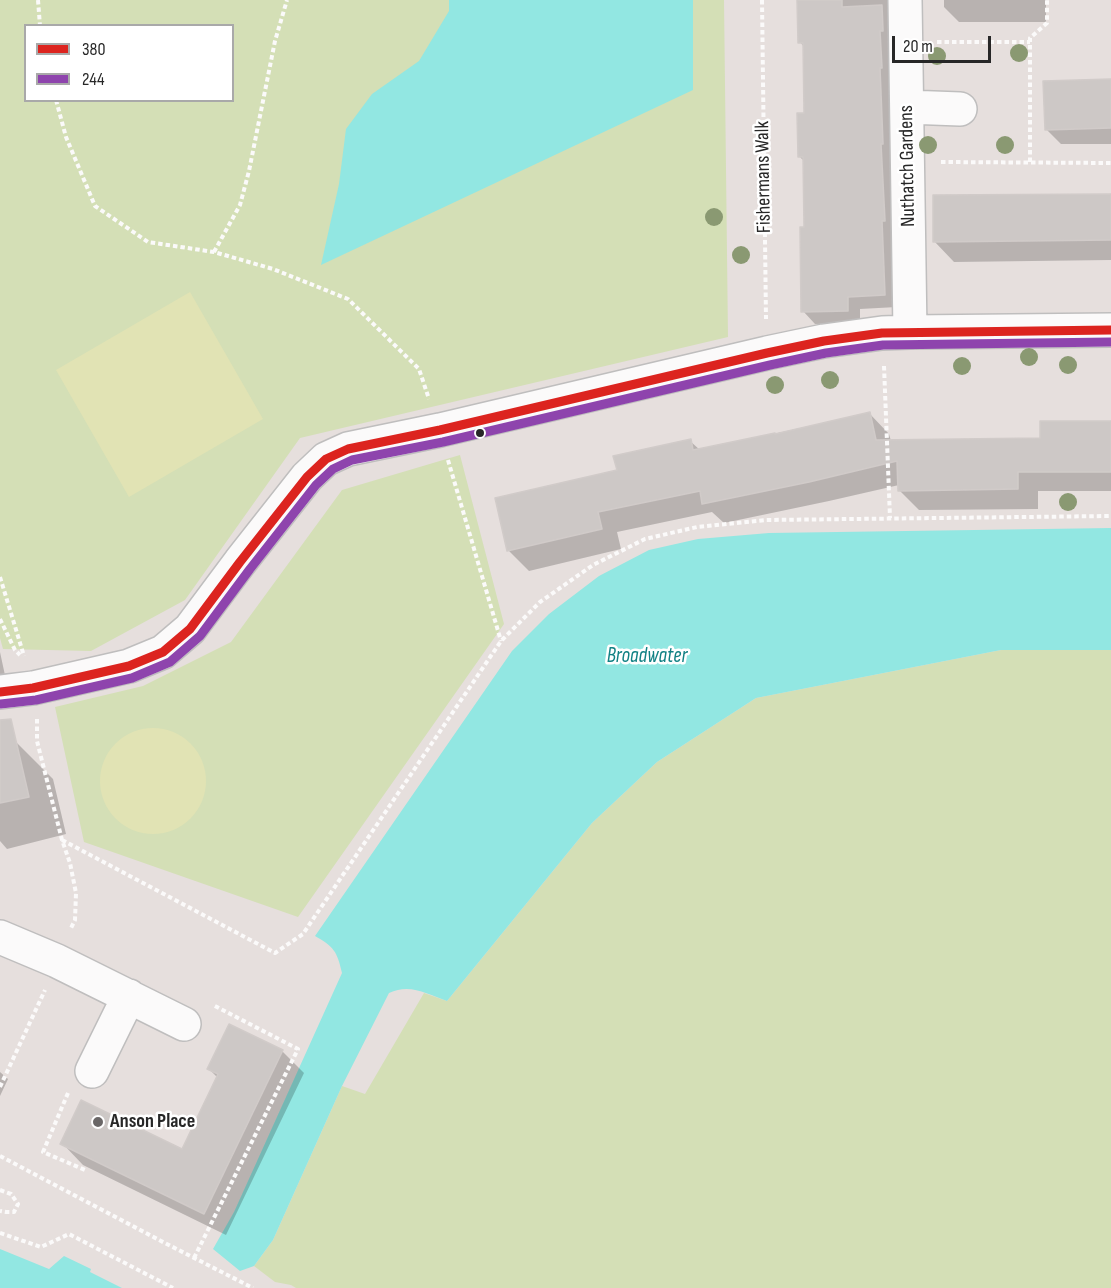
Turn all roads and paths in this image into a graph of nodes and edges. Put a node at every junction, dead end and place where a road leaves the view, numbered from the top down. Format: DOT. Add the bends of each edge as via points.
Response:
graph roads {
  1 [pos="38,0"];
  2 [pos="287,0"];
  3 [pos="762,0"];
  4 [pos="905,0"];
  5 [pos="1047,0"];
  6 [pos="40,24"];
  7 [pos="927,42"];
  8 [pos="1030,42"];
  9 [pos="57,102"];
  10 [pos="907,107"];
  11 [pos="960,110"];
  12 [pos="908,161"];
  13 [pos="1030,162"];
  14 [pos="1111,163"];
  15 [pos="214,252"];
  16 [pos="1111,330"];
  17 [pos="896,332"];
  18 [pos="767,353"];
  19 [pos="440,430"];
  20 [pos="1111,516"];
  21 [pos="890,518"];
  22 [pos="0,577"];
  23 [pos="0,619"];
  24 [pos="501,641"];
  25 [pos="0,692"];
  26 [pos="37,713"];
  27 [pos="62,840"];
  28 [pos="0,937"];
  29 [pos="56,962"];
  30 [pos="129,996"];
  31 [pos="184,1024"];
  32 [pos="92,1071"];
  33 [pos="0,1087"];
  34 [pos="0,1156"];
  35 [pos="85,1170"];
  36 [pos="0,1190"];
  37 [pos="0,1210"];
  38 [pos="0,1233"];
  39 [pos="194,1258"];
  40 [pos="173,1288"];
  41 [pos="252,1288"];
  1 -- 6 [label="path"];
  2 -- 15 [label="path" via="240,205"];
  3 -- 18 [label="path, Fishermans Walk"];
  4 -- 10 [label="street, Nuthatch Gardens"];
  5 -- 8 [label="path" via="1047,23"];
  7 -- 8 [label="path"];
  8 -- 13 [label="path"];
  9 -- 15 [label="path" via="95,206 148,242"];
  10 -- 11 [label="street"];
  10 -- 12 [label="street, Nuthatch Gardens"];
  12 -- 13 [label="path"];
  12 -- 17 [label="street, Nuthatch Gardens"];
  13 -- 14 [label="path"];
  15 -- 19 [label="path" via="273,269 348,298 419,369"];
  16 -- 17 [label="street"];
  17 -- 18 [label="street"];
  17 -- 21 [label="path"];
  18 -- 19 [label="street"];
  19 -- 24 [label="path"];
  19 -- 25 [label="street" via="348,449 326,459 300,486 190,629 164,652 129,666"];
  20 -- 21 [label="path"];
  21 -- 24 [label="path" via="766,519 697,527 645,539 593,565 561,587"];
  22 -- 23 [label="path" via="25,659 15,650"];
  24 -- 27 [label="path" via="303,934 275,953"];
  26 -- 27 [label="path" via="37,741"];
  27 -- 29 [label="path" via="76,894 75,920"];
  28 -- 29 [label="street"];
  29 -- 30 [label="street"];
  29 -- 33 [label="path"];
  30 -- 31 [label="street"];
  30 -- 32 [label="street"];
  31 -- 39 [label="path" via="195,1029 207,1003 298,1049"];
  32 -- 35 [label="path" via="72,1084 43,1152"];
  34 -- 39 [label="path"];
  36 -- 37 [label="path" via="11,1194 18,1204 15,1212"];
  38 -- 40 [label="path" via="41,1247 69,1234"];
  39 -- 41 [label="path"];
}
